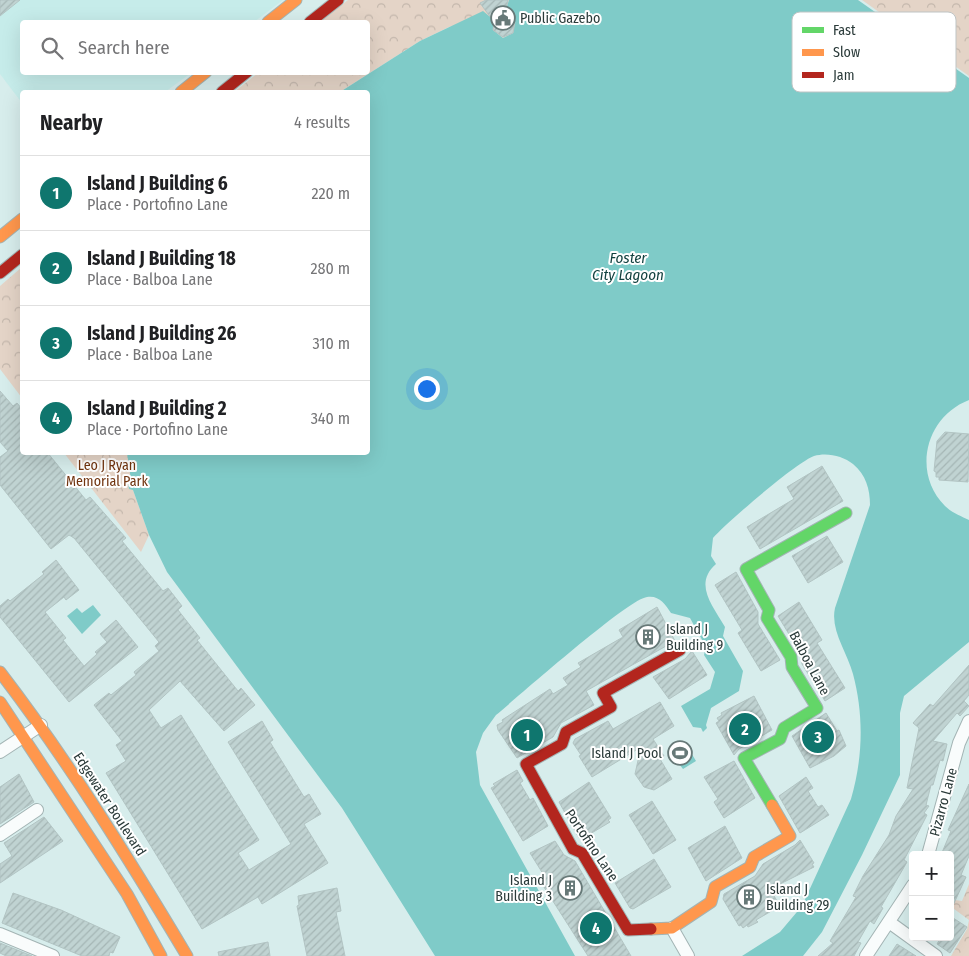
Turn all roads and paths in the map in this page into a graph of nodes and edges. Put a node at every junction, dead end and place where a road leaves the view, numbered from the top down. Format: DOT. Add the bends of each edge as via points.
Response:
graph roads {
  1 [pos="296,0"];
  2 [pos="338,0"];
  3 [pos="271,20"];
  4 [pos="313,20"];
  5 [pos="202,75"];
  6 [pos="244,75"];
  7 [pos="184,90"];
  8 [pos="225,90"];
  9 [pos="20,221"];
  10 [pos="0,237"];
  11 [pos="20,257"];
  12 [pos="0,273"];
  13 [pos="846,513"];
  14 [pos="680,650"];
  15 [pos="0,672"];
  16 [pos="0,702"];
  17 [pos="969,721"];
  18 [pos="41,725"];
  19 [pos="24,736"];
  20 [pos="0,752"];
  21 [pos="37,810"];
  22 [pos="0,835"];
  23 [pos="929,851"];
  24 [pos="909,891"];
  25 [pos="889,922"];
  26 [pos="672,928"];
  27 [pos="0,934"];
  28 [pos="159,955"];
  29 [pos="53,956"];
  30 [pos="187,956"];
  31 [pos="688,956"];
  32 [pos="866,956"];
  33 [pos="936,956"];
  1 -- 3 [label="street"];
  2 -- 4 [label="street"];
  5 -- 7 [label="street"];
  6 -- 8 [label="street"];
  9 -- 10 [label="street"];
  11 -- 12 [label="street"];
  13 -- 26 [label="street, Balboa Lane" via="746,569 769,610 767,618 791,657 792,667 817,708 784,728 780,739 744,758 790,836 754,857 750,867 715,887 711,902"];
  14 -- 26 [label="street, Portofino Lane" via="603,693 611,707 566,732 562,744 526,764 573,849 582,853 628,930"];
  15 -- 18 [label="street, Edgewater Boulevard"];
  16 -- 19 [label="street"];
  17 -- 23 [label="street, Pizarro Lane" via="959,742"];
  18 -- 19 [label="street"];
  18 -- 30 [label="street, Edgewater Boulevard"];
  19 -- 20 [label="street"];
  19 -- 28 [label="street" via="127,894"];
  21 -- 22 [label="street"];
  24 -- 25 [label="street"];
  25 -- 32 [label="street"];
  25 -- 33 [label="street"];
  26 -- 31 [label="street"];
  27 -- 29 [label="street"];
}
